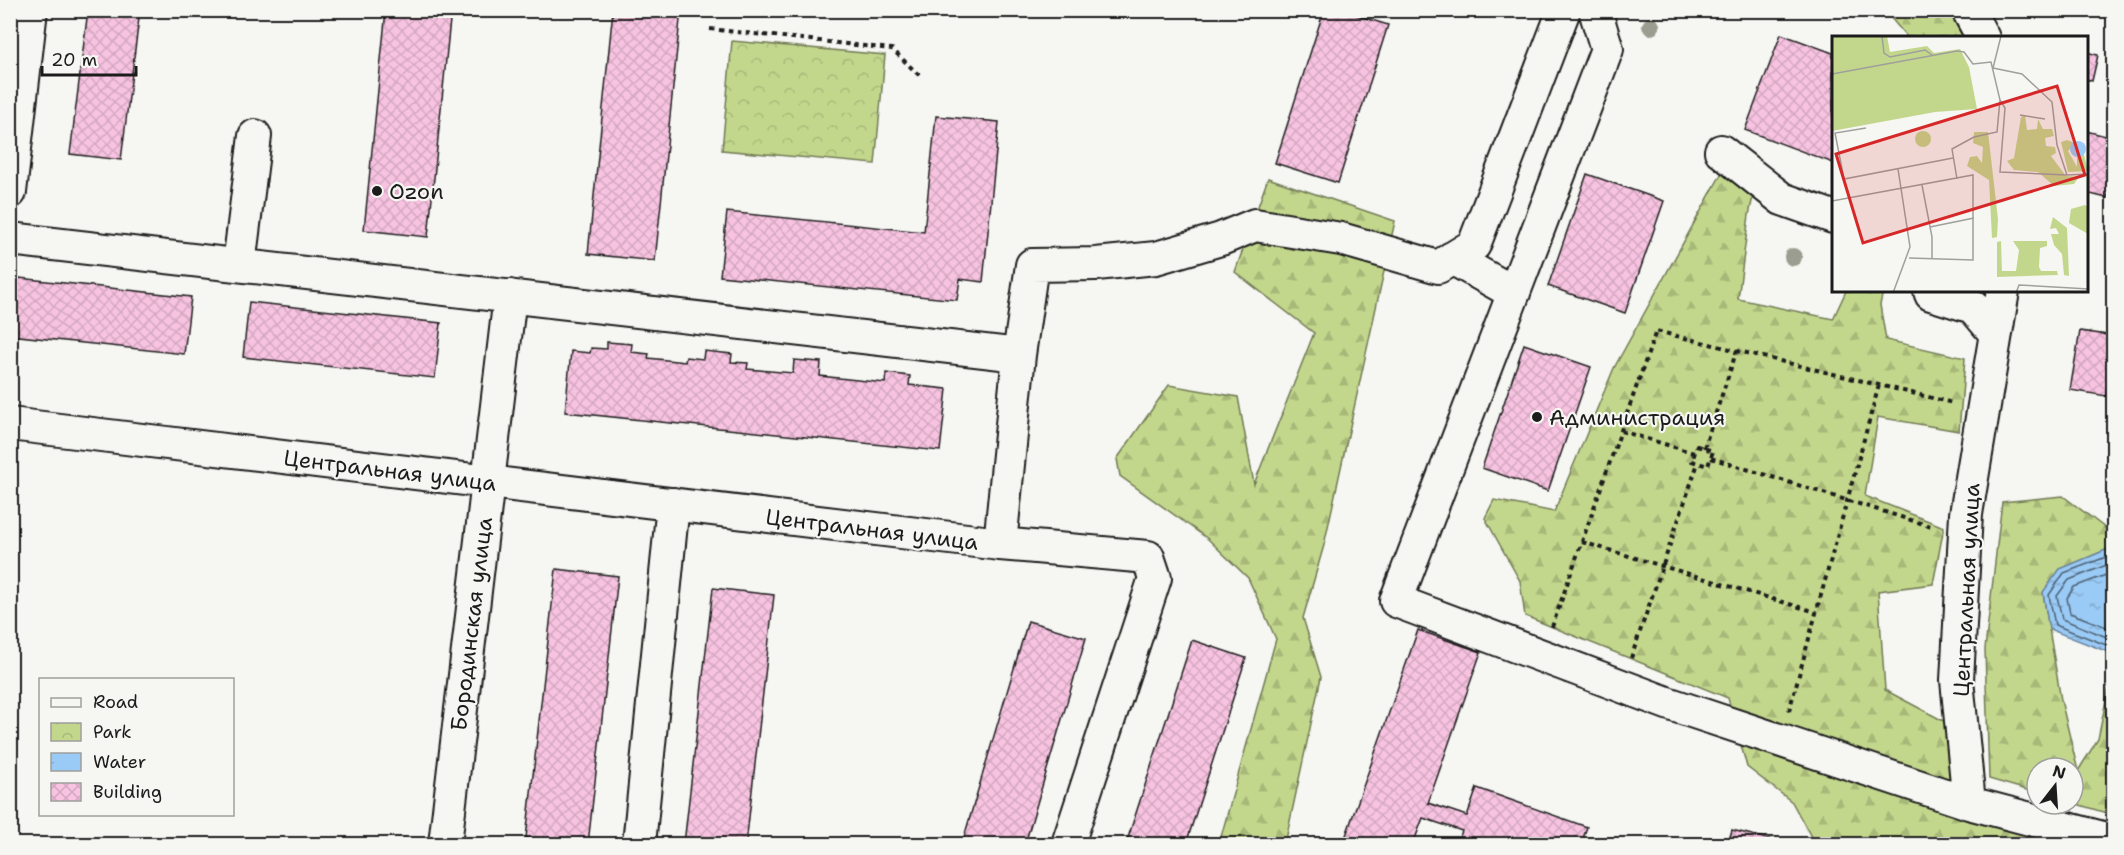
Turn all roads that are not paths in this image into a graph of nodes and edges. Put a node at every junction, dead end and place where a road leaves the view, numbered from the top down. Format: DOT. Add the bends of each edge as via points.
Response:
graph roads {
  1 [pos="31,10"];
  2 [pos="1564,10"];
  3 [pos="1596,10"];
  4 [pos="1968,10"];
  5 [pos="1982,36"];
  6 [pos="255,136"];
  7 [pos="1721,152"];
  8 [pos="10,192"];
  9 [pos="1832,217"];
  10 [pos="10,239"];
  11 [pos="1452,258"];
  12 [pos="239,265"];
  13 [pos="1930,292"];
  14 [pos="2003,292"];
  15 [pos="1514,293"];
  16 [pos="510,296"];
  17 [pos="1996,334"];
  18 [pos="1019,354"];
  19 [pos="10,424"];
  20 [pos="488,482"];
  21 [pos="673,504"];
  22 [pos="1000,544"];
  23 [pos="1969,802"];
  24 [pos="2114,841"];
  25 [pos="445,844"];
  26 [pos="639,844"];
  27 [pos="1068,844"];
  1 -- 8 [label="street"];
  2 -- 11 [label="street, Центральная улица" via="1474,245"];
  3 -- 15 [label="street" via="1607,49"];
  4 -- 5 [label="street"];
  6 -- 12 [label="street"];
  7 -- 9 [label="street" via="1782,199"];
  10 -- 12 [label="street"];
  11 -- 15 [label="street"];
  11 -- 18 [label="street, Центральная улица" via="1438,267 1341,239 1256,225 1156,258 1032,265"];
  12 -- 16 [label="street"];
  13 -- 17 [label="street" via="1972,307"];
  14 -- 17 [label="street, Центральная улица"];
  15 -- 23 [label="street" via="1395,601 1621,686"];
  16 -- 18 [label="street"];
  16 -- 20 [label="street, Бородинская улица"];
  17 -- 23 [label="street, Центральная улица" via="1966,514 1957,680"];
  18 -- 22 [label="street, Центральная улица"];
  19 -- 20 [label="street, Центральная улица"];
  20 -- 21 [label="street, Центральная улица"];
  20 -- 25 [label="street, Бородинская улица"];
  21 -- 22 [label="street, Центральная улица"];
  21 -- 26 [label="street"];
  22 -- 27 [label="street" via="1148,556 1155,578"];
  23 -- 24 [label="street"];
}
